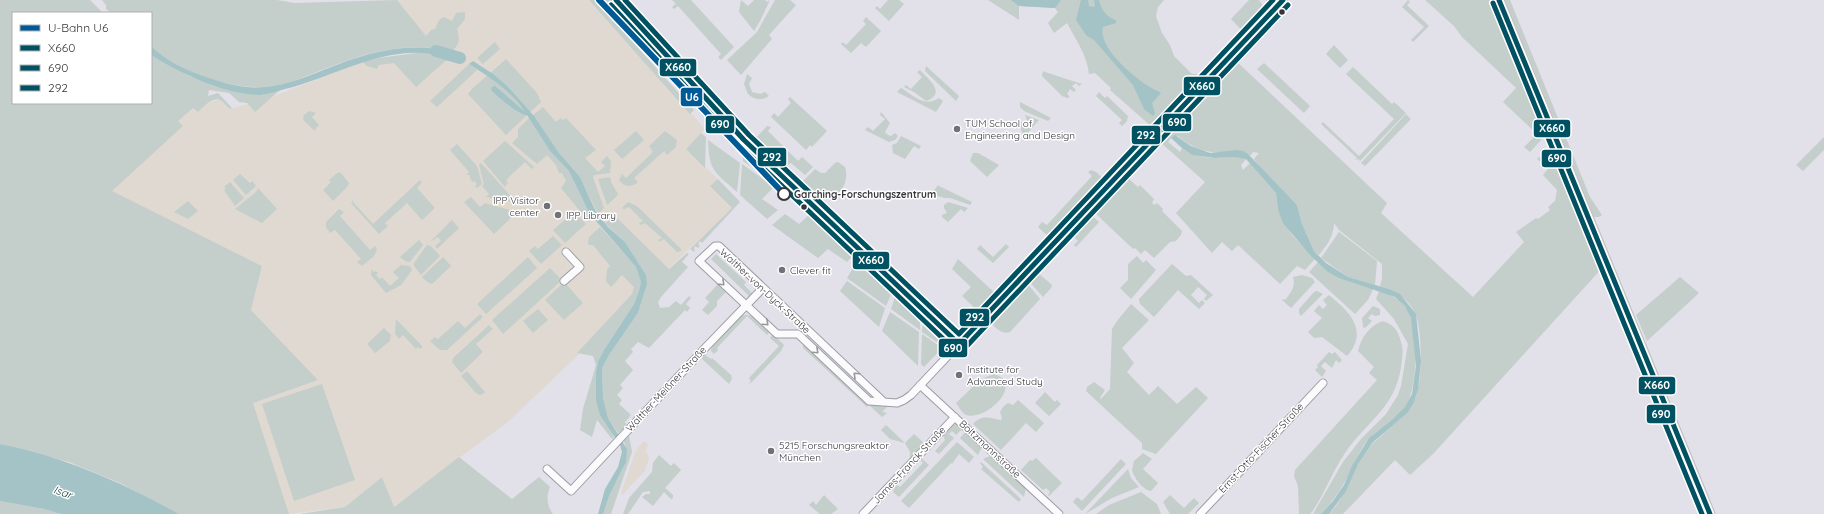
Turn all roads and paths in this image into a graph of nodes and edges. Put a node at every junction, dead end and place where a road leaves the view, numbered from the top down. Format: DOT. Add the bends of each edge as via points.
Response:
graph roads {
  1 [pos="616,0"];
  2 [pos="1271,0"];
  3 [pos="1283,0"];
  4 [pos="1499,0"];
  5 [pos="1277,6"];
  6 [pos="566,252"];
  7 [pos="564,281"];
  8 [pos="763,288"];
  9 [pos="746,305"];
  10 [pos="959,344"];
  11 [pos="1323,383"];
  12 [pos="920,385"];
  13 [pos="884,402"];
  14 [pos="955,417"];
  15 [pos="547,469"];
  16 [pos="863,514"];
  17 [pos="1059,514"];
  18 [pos="1200,514"];
  19 [pos="1710,514"];
  1 -- 10 [label="street" via="744,140"];
  2 -- 5 [label="street"];
  3 -- 5 [label="street"];
  4 -- 19 [label="main road"];
  5 -- 10 [label="street"];
  6 -- 7 [label="street" via="580,267"];
  8 -- 9 [label="street, Walther-Meißner-Straße"];
  8 -- 9 [label="street, Walther-von-Dyck-Straße, one-way" via="723,249 715,246 711,248 699,261"];
  13 -- 8 [label="street, Walther-von-Dyck-Straße, one-way"];
  9 -- 13 [label="street, Walther-von-Dyck-Straße, one-way" via="777,334 798,334 869,401"];
  9 -- 15 [label="street, Walther-Meißner-Straße" via="571,491"];
  10 -- 12 [label="street"];
  11 -- 18 [label="street, Ernst-Otto-Fischer-Straße"];
  12 -- 13 [label="street, Walther-von-Dyck-Straße" via="901,402"];
  12 -- 14 [label="street, Boltzmannstraße"];
  14 -- 16 [label="street, James-Franck-Straße"];
  14 -- 17 [label="street, Boltzmannstraße"];
}
